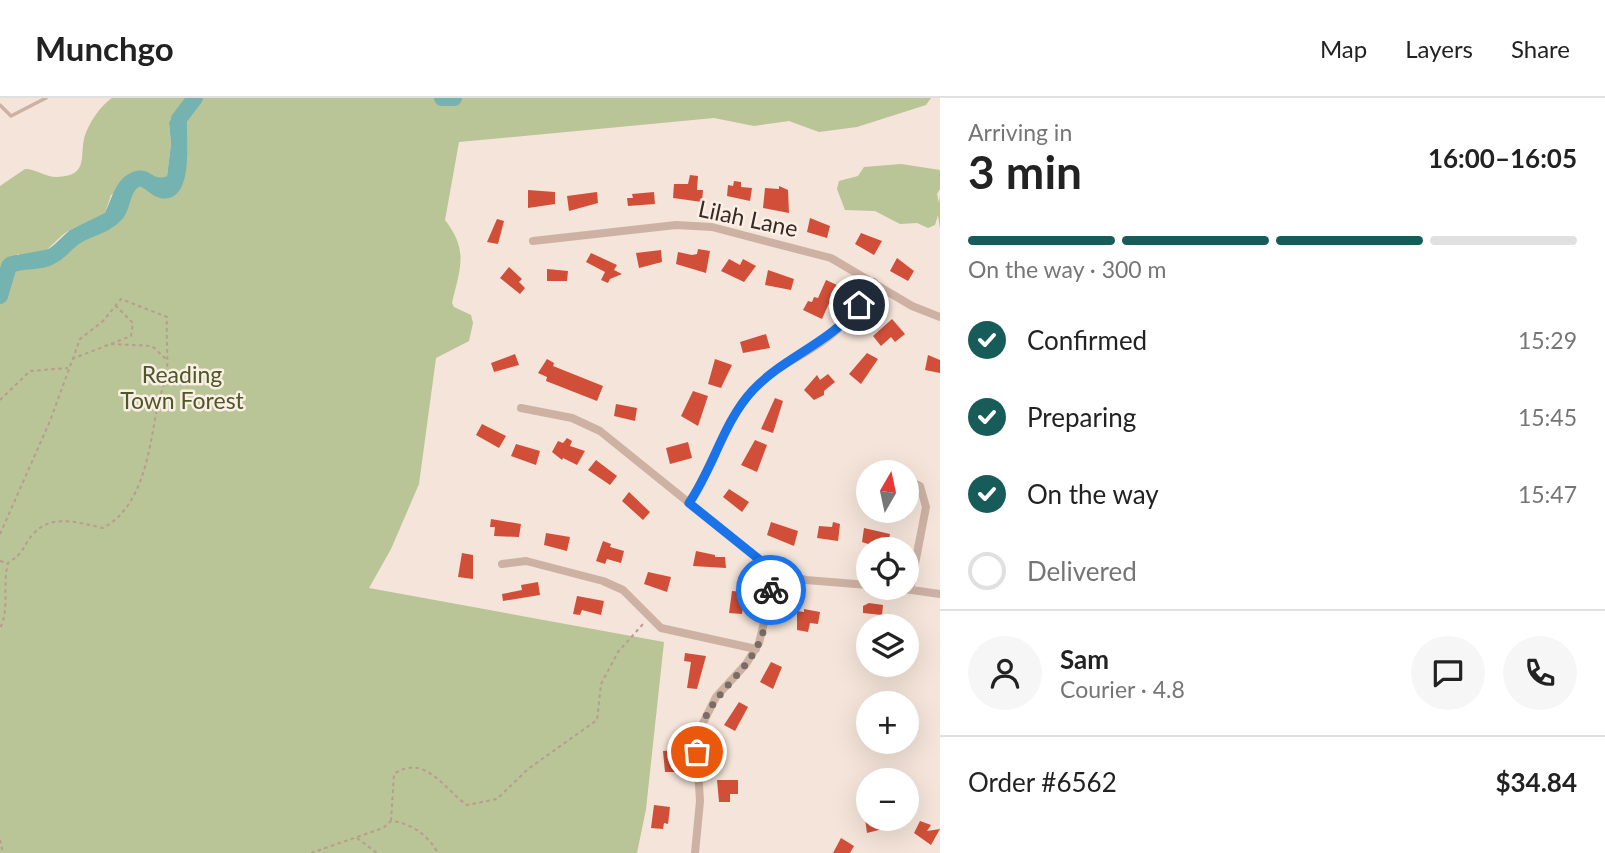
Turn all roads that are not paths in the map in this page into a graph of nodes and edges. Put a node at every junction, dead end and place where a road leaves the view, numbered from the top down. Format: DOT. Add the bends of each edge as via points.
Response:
graph roads {
  1 [pos="46,98"];
  2 [pos="0,104"];
  3 [pos="533,241"];
  4 [pos="874,282"];
  5 [pos="940,317"];
  6 [pos="521,408"];
  7 [pos="919,486"];
  8 [pos="689,503"];
  9 [pos="919,541"];
  10 [pos="502,564"];
  11 [pos="776,573"];
  12 [pos="856,584"];
  13 [pos="919,591"];
  14 [pos="940,594"];
  15 [pos="755,649"];
  16 [pos="695,853"];
  1 -- 2 [label="lane" via="11,116"];
  3 -- 4 [label="street, Lilah Lane" via="701,225 831,258"];
  4 -- 5 [label="street, Lilah Lane"];
  4 -- 8 [label="street" via="836,331 753,390 730,422"];
  6 -- 8 [label="street" via="593,426"];
  7 -- 9 [label="street" via="926,503"];
  8 -- 11 [label="street"];
  10 -- 15 [label="street" via="526,561 610,584 666,630"];
  11 -- 12 [label="street"];
  11 -- 15 [label="street"];
  13 -- 14 [label="street"];
  15 -- 16 [label="street" via="720,692 703,723 697,752 700,801"];
}
